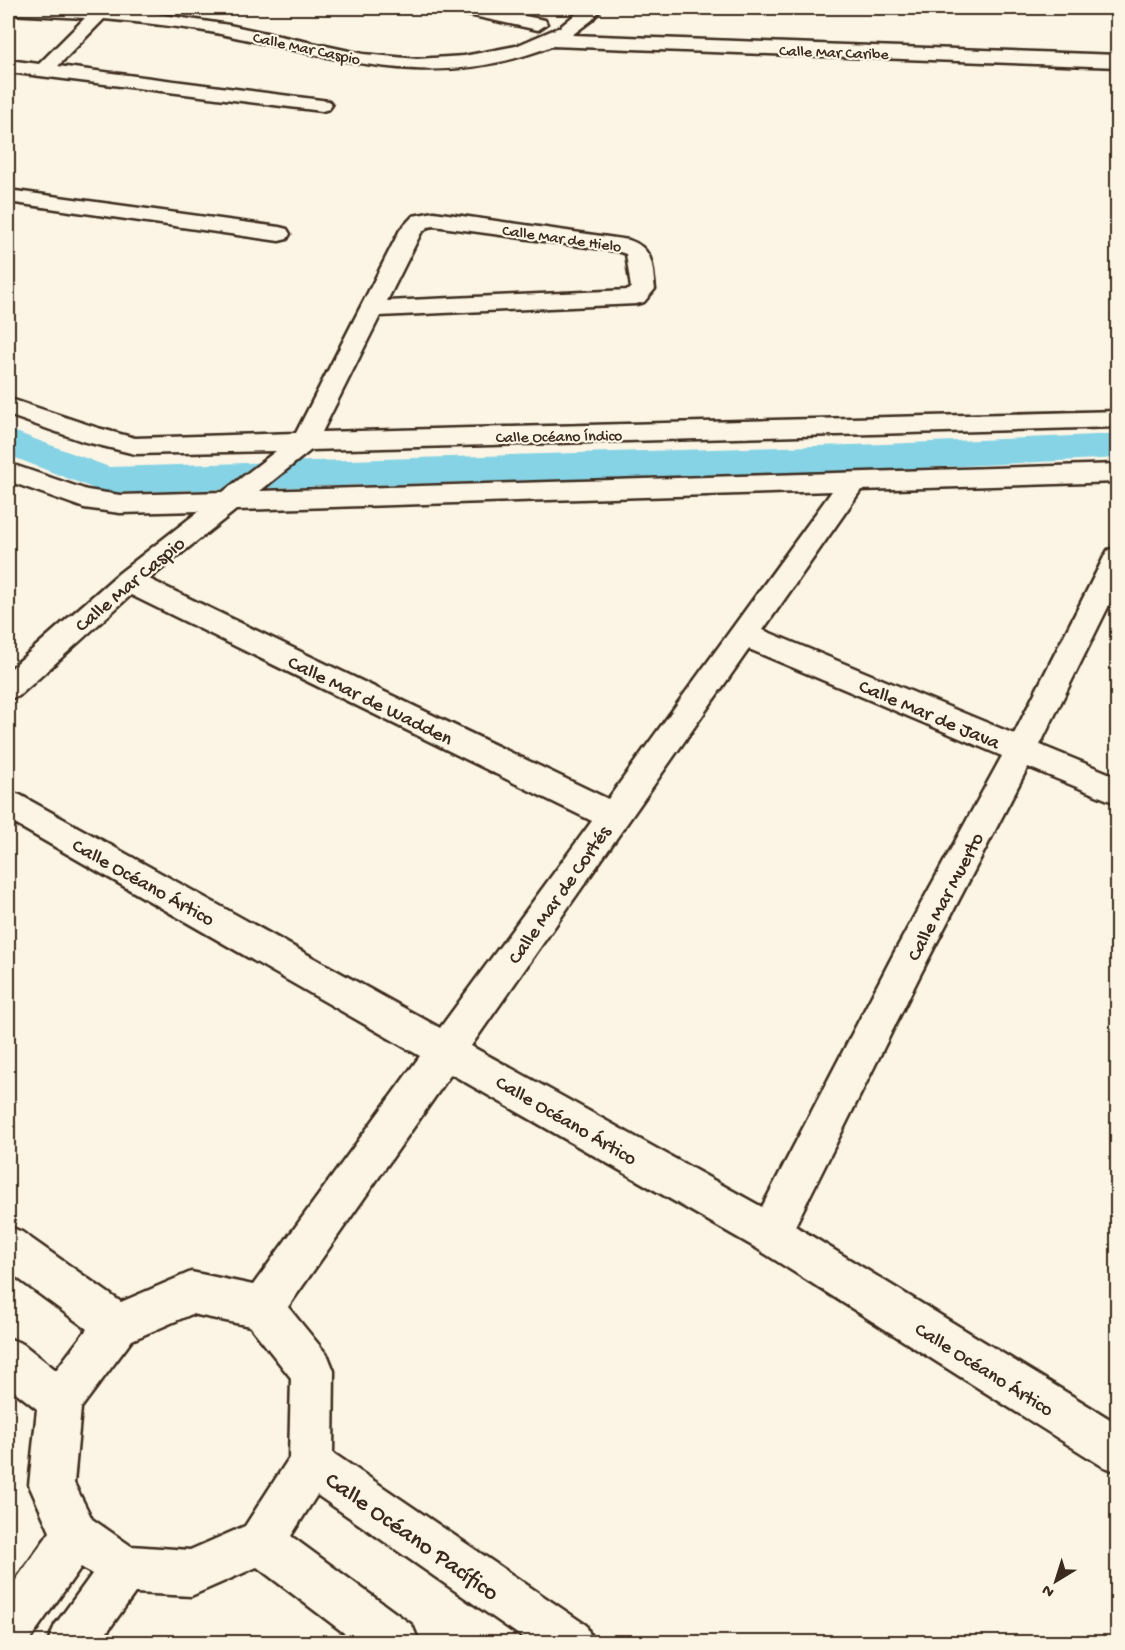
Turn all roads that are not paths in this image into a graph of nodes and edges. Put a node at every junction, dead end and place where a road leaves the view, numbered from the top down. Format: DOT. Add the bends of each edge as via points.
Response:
graph roads {
  1 [pos="190,8"];
  2 [pos="461,8"];
  3 [pos="593,8"];
  4 [pos="8,9"];
  5 [pos="223,12"];
  6 [pos="100,13"];
  7 [pos="209,27"];
  8 [pos="550,40"];
  9 [pos="1118,61"];
  10 [pos="8,66"];
  11 [pos="44,70"];
  12 [pos="322,105"];
  13 [pos="8,196"];
  14 [pos="279,234"];
  15 [pos="374,309"];
  16 [pos="8,406"];
  17 [pos="1118,419"];
  18 [pos="301,445"];
  19 [pos="8,472"];
  20 [pos="1118,473"];
  21 [pos="854,480"];
  22 [pos="244,491"];
  23 [pos="1118,557"];
  24 [pos="128,581"];
  25 [pos="743,634"];
  26 [pos="8,688"];
  27 [pos="1022,750"];
  28 [pos="1118,790"];
  29 [pos="8,804"];
  30 [pos="613,816"];
  31 [pos="447,1050"];
  32 [pos="770,1234"];
  33 [pos="8,1246"];
  34 [pos="262,1308"];
  35 [pos="117,1325"];
  36 [pos="8,1359"];
  37 [pos="60,1400"];
  38 [pos="1118,1450"];
  39 [pos="311,1464"];
  40 [pos="76,1535"];
  41 [pos="261,1542"];
  42 [pos="123,1569"];
  43 [pos="8,1630"];
  44 [pos="72,1642"];
  45 [pos="395,1642"];
  46 [pos="569,1642"];
  1 -- 5 [label="street, Calle Mar Caspio"];
  2 -- 5 [label="street, Calle Mar Caspio" via="545,19 510,37 488,42 396,47"];
  3 -- 8 [label="street, Calle Mar Caspio"];
  4 -- 6 [label="street, Calle Mar Caspio"];
  5 -- 7 [label="street"];
  6 -- 7 [label="street, Calle Mar Caspio"];
  6 -- 11 [label="street"];
  7 -- 8 [label="street, Calle Mar Caspio" via="356,58 418,64 472,61"];
  8 -- 9 [label="street, Calle Mar Caribe"];
  10 -- 11 [label="street"];
  11 -- 12 [label="street"];
  13 -- 14 [label="street"];
  15 -- 15 [label="street, Calle Mar de Hielo" via="411,230 430,219 621,245 635,250 640,261 643,289 636,297"];
  15 -- 18 [label="street, Calle Mar de Hielo"];
  16 -- 18 [label="street, Calle Océano Índico" via="135,446"];
  17 -- 18 [label="street, Calle Océano Índico"];
  18 -- 22 [label="street, Calle Mar Caspio"];
  19 -- 22 [label="street" via="103,504"];
  20 -- 21 [label="street"];
  21 -- 22 [label="street"];
  21 -- 25 [label="street, Calle Mar de Cortés"];
  22 -- 24 [label="street, Calle Mar Caspio"];
  23 -- 27 [label="street, Calle Mar Muerto"];
  24 -- 26 [label="street, Calle Mar Caspio"];
  24 -- 30 [label="street, Calle Mar de Wadden"];
  25 -- 27 [label="street, Calle Mar de Java"];
  25 -- 30 [label="street, Calle Mar de Cortés"];
  27 -- 28 [label="street, Calle Mar de Java"];
  27 -- 32 [label="street, Calle Mar Muerto"];
  29 -- 31 [label="street, Calle Océano Ártico"];
  30 -- 31 [label="street, Calle Mar de Cortés"];
  31 -- 32 [label="street, Calle Océano Ártico"];
  31 -- 34 [label="street, Calle Mar de Cortés"];
  32 -- 38 [label="street, Calle Océano Ártico"];
  33 -- 35 [label="street"];
  34 -- 35 [label="street" via="192,1293"];
  34 -- 39 [label="street, Calle Océano Pacífico" via="313,1371"];
  35 -- 37 [label="street"];
  36 -- 37 [label="street"];
  37 -- 40 [label="street" via="51,1485"];
  39 -- 41 [label="street"];
  39 -- 46 [label="street, Calle Océano Pacífico"];
  40 -- 42 [label="street"];
  40 -- 43 [label="street"];
  41 -- 42 [label="street" via="191,1573"];
  41 -- 45 [label="street"];
  42 -- 44 [label="street"];
}
